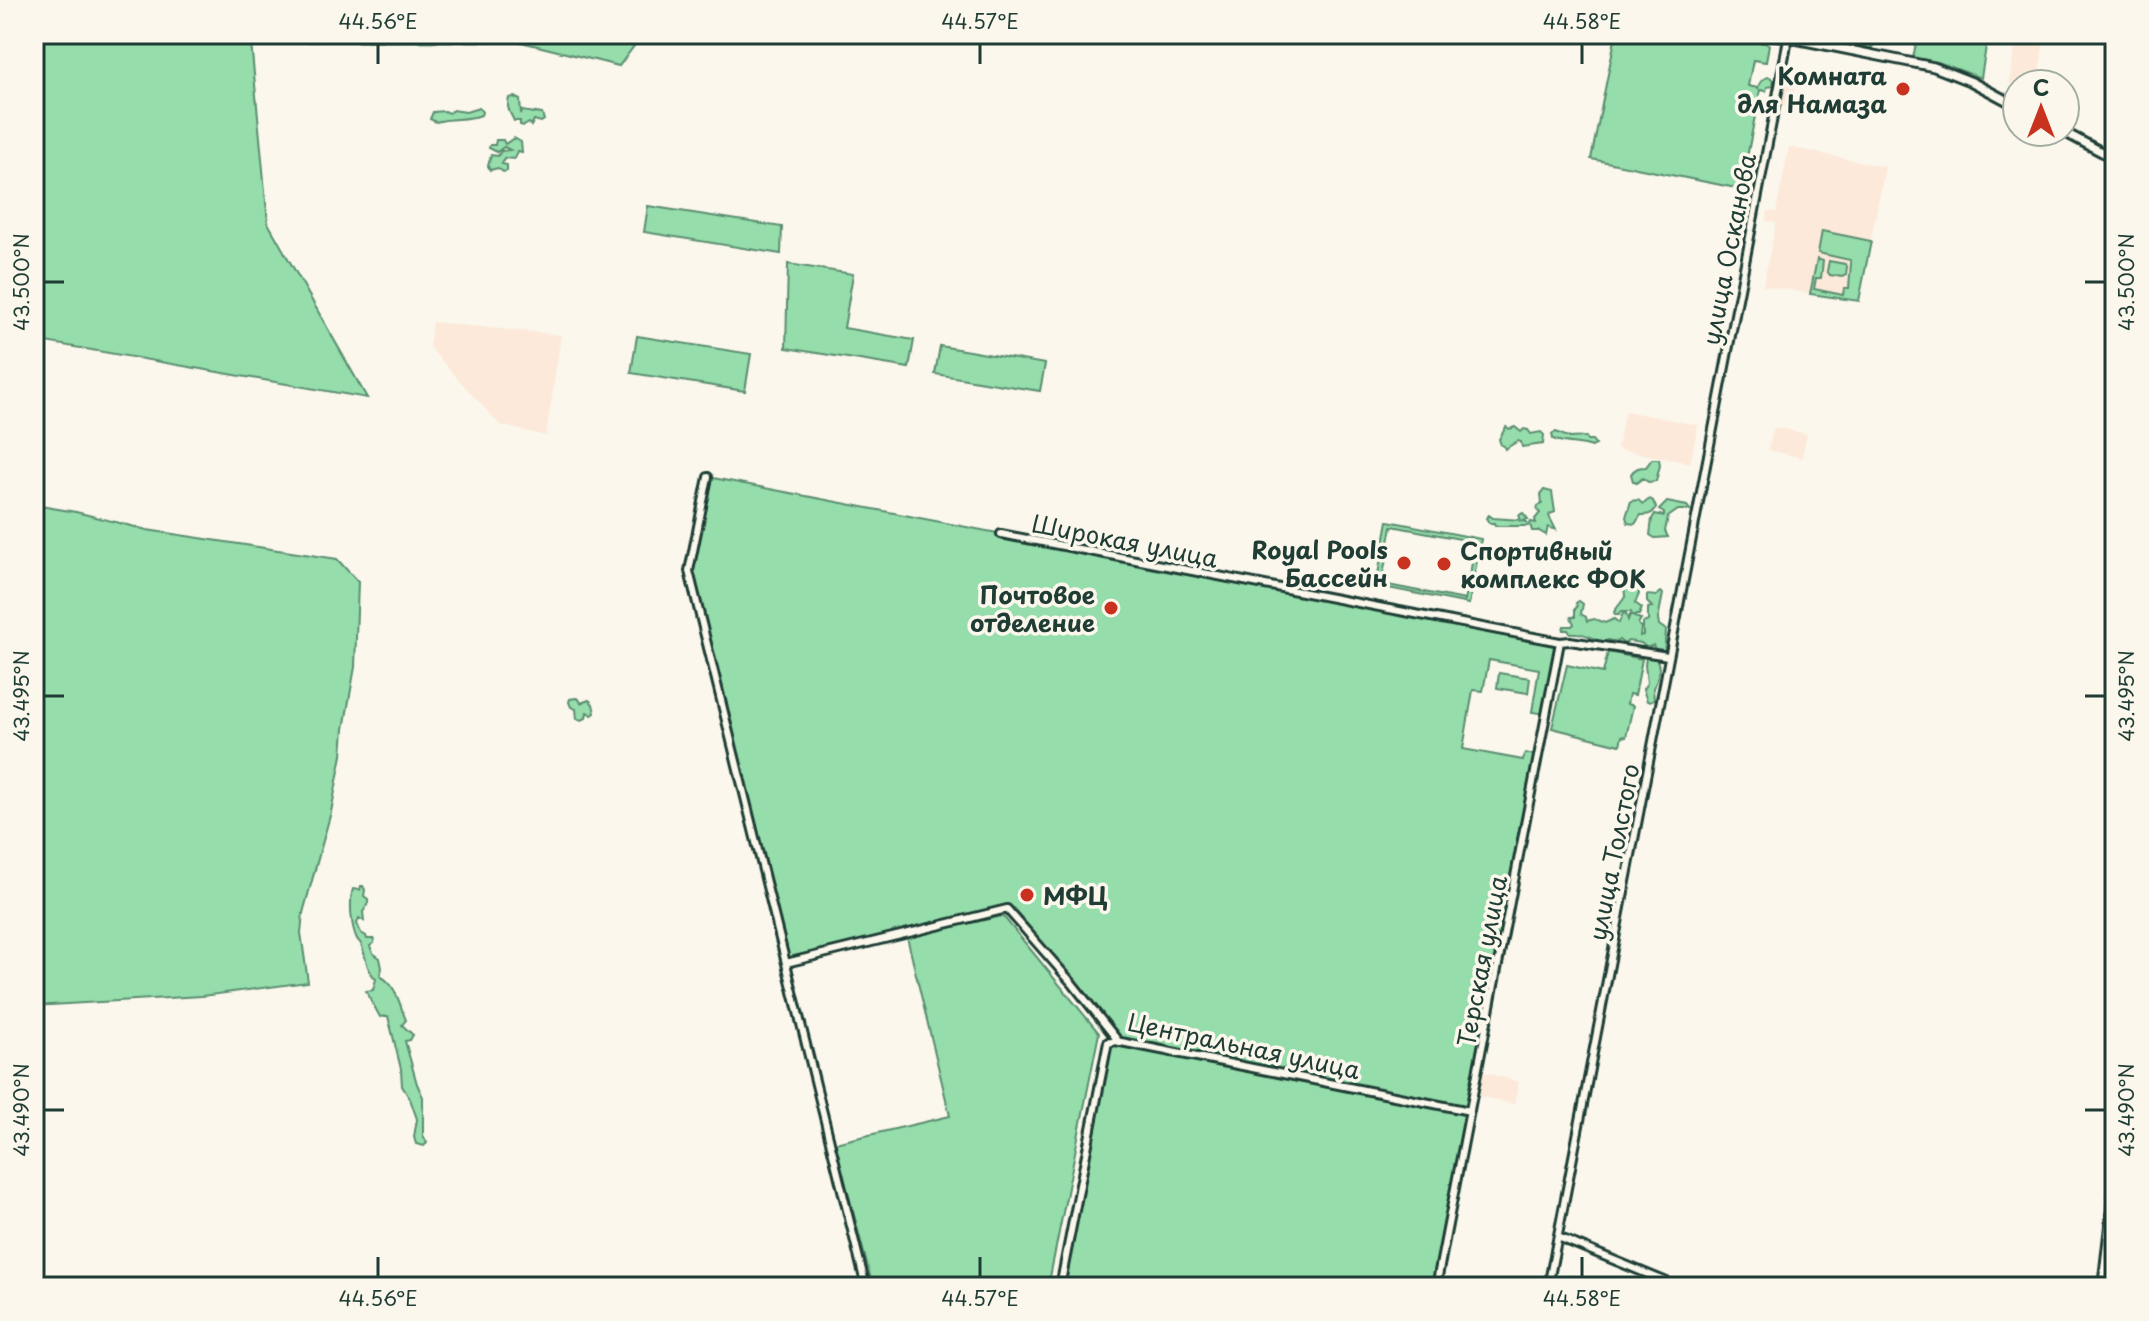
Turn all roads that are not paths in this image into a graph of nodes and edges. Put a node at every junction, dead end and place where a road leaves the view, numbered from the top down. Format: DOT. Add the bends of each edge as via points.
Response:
graph roads {
  1 [pos="1770,34"];
  2 [pos="1788,36"];
  3 [pos="2001,97"];
  4 [pos="2081,141"];
  5 [pos="2115,159"];
  6 [pos="1713,424"];
  7 [pos="708,477"];
  8 [pos="1001,534"];
  9 [pos="1560,642"];
  10 [pos="1668,656"];
  11 [pos="786,963"];
  12 [pos="1110,1031"];
  13 [pos="1119,1042"];
  14 [pos="1108,1043"];
  15 [pos="1470,1111"];
  16 [pos="2115,1174"];
  17 [pos="1558,1237"];
  18 [pos="866,1287"];
  19 [pos="1060,1287"];
  20 [pos="1436,1287"];
  21 [pos="1548,1287"];
  22 [pos="1679,1287"];
  23 [pos="2102,1287"];
  1 -- 2 [label="main road"];
  2 -- 3 [label="main road" via="1934,67"];
  2 -- 6 [label="street, улица Осканова"];
  4 -- 5 [label="main road"];
  6 -- 10 [label="street, улица Толстого"];
  7 -- 11 [label="street" via="689,571"];
  8 -- 9 [label="street, Широкая улица"];
  9 -- 10 [label="street, Широкая улица"];
  9 -- 15 [label="street, Терская улица"];
  10 -- 17 [label="street, улица Толстого"];
  11 -- 12 [label="street, Центральная улица" via="1007,909"];
  11 -- 18 [label="street"];
  12 -- 13 [label="street, Центральная улица"];
  12 -- 14 [label="street"];
  13 -- 14 [label="street"];
  13 -- 15 [label="street, Центральная улица"];
  14 -- 19 [label="street"];
  15 -- 20 [label="street, Терская улица"];
  16 -- 23 [label="street"];
  17 -- 21 [label="street, улица Толстого"];
  17 -- 22 [label="street"];
}
